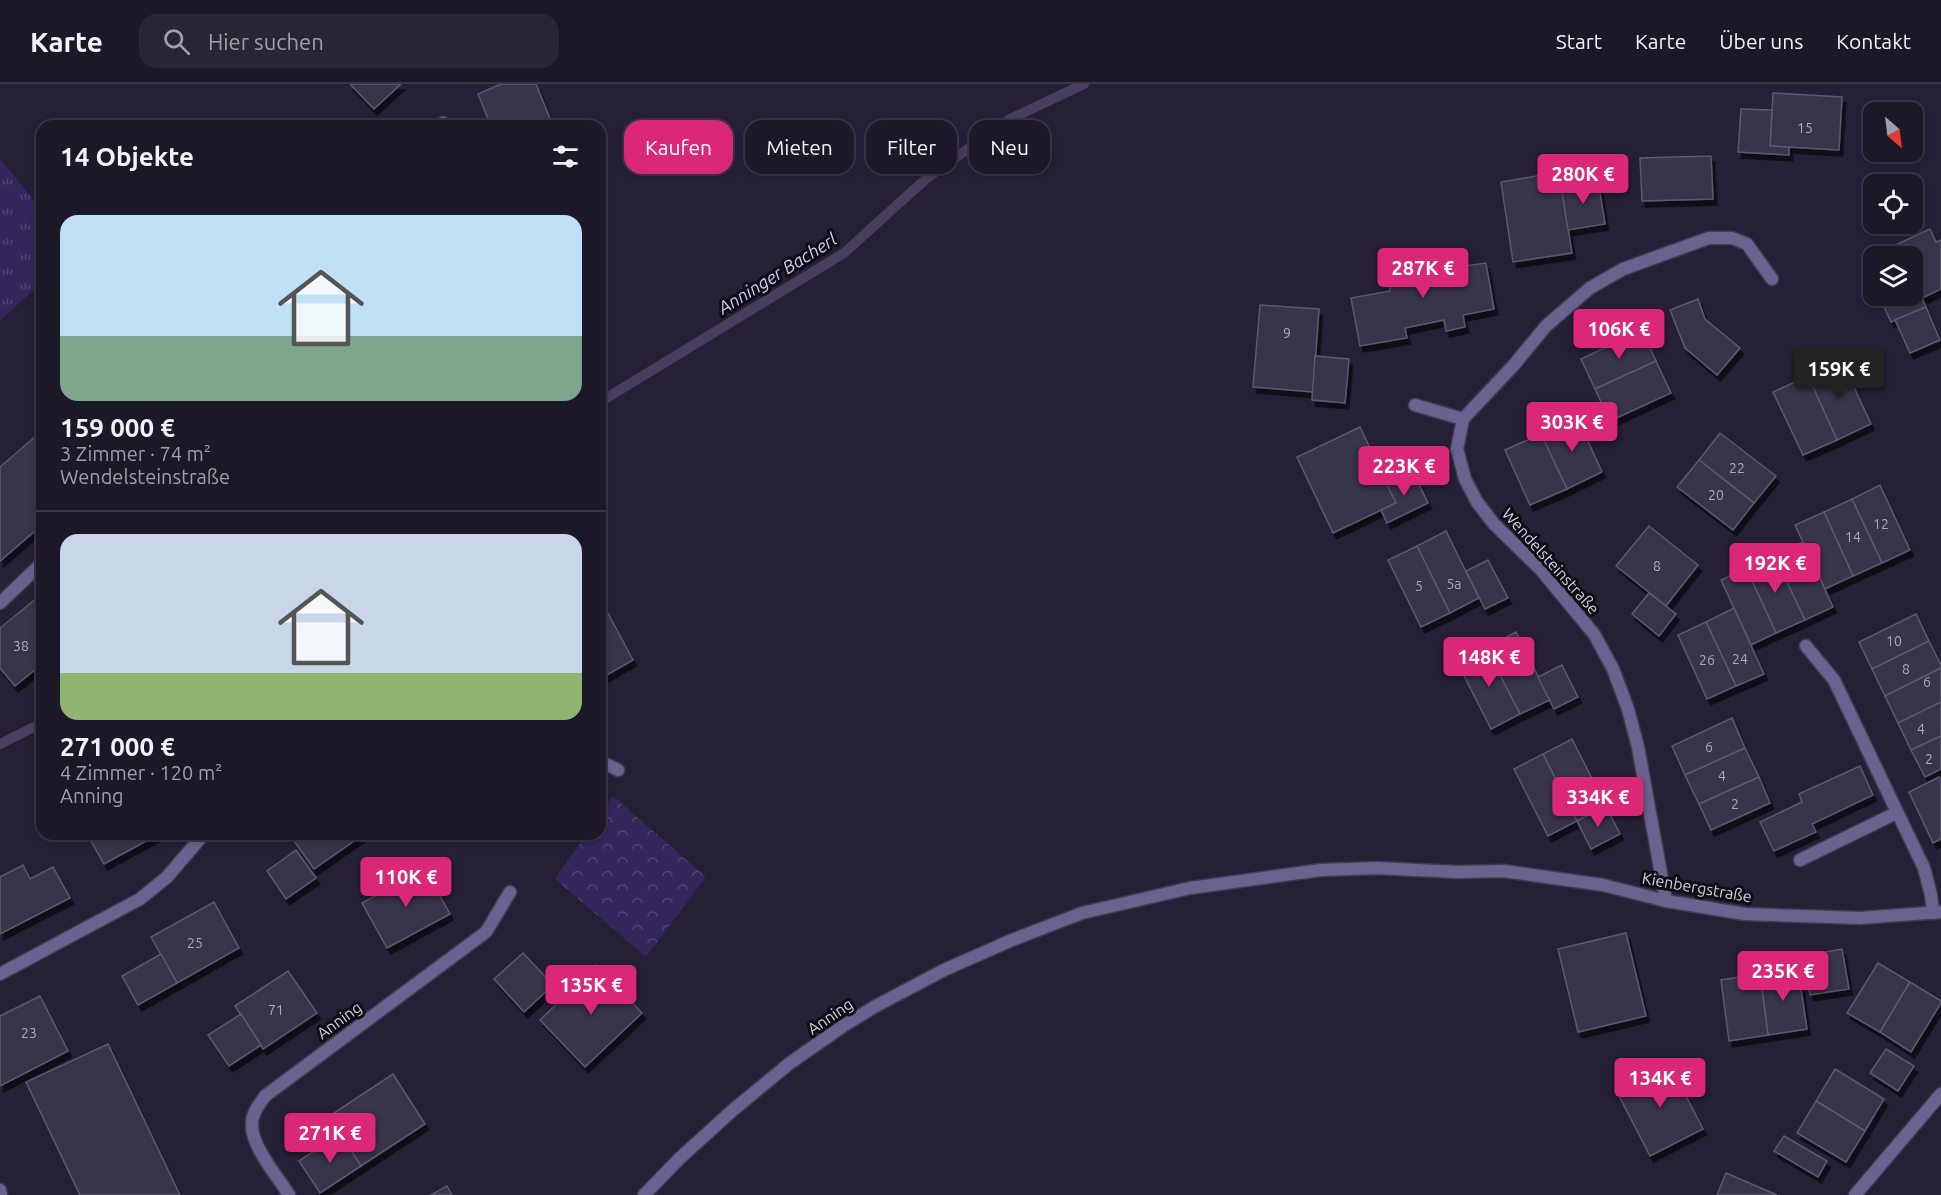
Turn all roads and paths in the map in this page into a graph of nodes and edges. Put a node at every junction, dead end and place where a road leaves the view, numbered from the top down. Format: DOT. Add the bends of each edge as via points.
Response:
graph roads {
  1 [pos="1772,279"];
  2 [pos="1415,405"];
  3 [pos="1463,418"];
  4 [pos="36,569"];
  5 [pos="0,603"];
  6 [pos="1806,646"];
  7 [pos="606,764"];
  8 [pos="618,770"];
  9 [pos="1896,813"];
  10 [pos="199,840"];
  11 [pos="1800,860"];
  12 [pos="510,892"];
  13 [pos="1666,901"];
  14 [pos="1937,912"];
  15 [pos="0,974"];
  16 [pos="874,1007"];
  17 [pos="1941,1094"];
  18 [pos="0,1190"];
  19 [pos="2,1195"];
  20 [pos="289,1195"];
  21 [pos="644,1195"];
  22 [pos="1856,1195"];
  1 -- 3 [label="street" via="1747,244 1732,238 1709,238 1623,270 1590,288 1565,308"];
  2 -- 3 [label="street"];
  3 -- 13 [label="street, Wendelsteinstraße" via="1457,448 1465,479 1477,502 1594,634 1613,669 1638,747"];
  4 -- 5 [label="street"];
  6 -- 9 [label="street, Kienbergstraße" via="1834,680"];
  7 -- 8 [label="street"];
  9 -- 11 [label="street"];
  9 -- 14 [label="street, Kienbergstraße" via="1924,868"];
  10 -- 15 [label="street" via="167,877 140,899"];
  12 -- 20 [label="street, Anning" via="486,932 264,1096 251,1125 256,1142"];
  13 -- 14 [label="street, Kienbergstraße" via="1745,914 1860,918"];
  13 -- 16 [label="street, Kienbergstraße" via="1603,885 1504,871 1321,870 1190,888 1083,914 1012,939"];
  16 -- 21 [label="street, Anning" via="790,1063 733,1110"];
  17 -- 22 [label="street"];
  18 -- 19 [label="street"];
}
